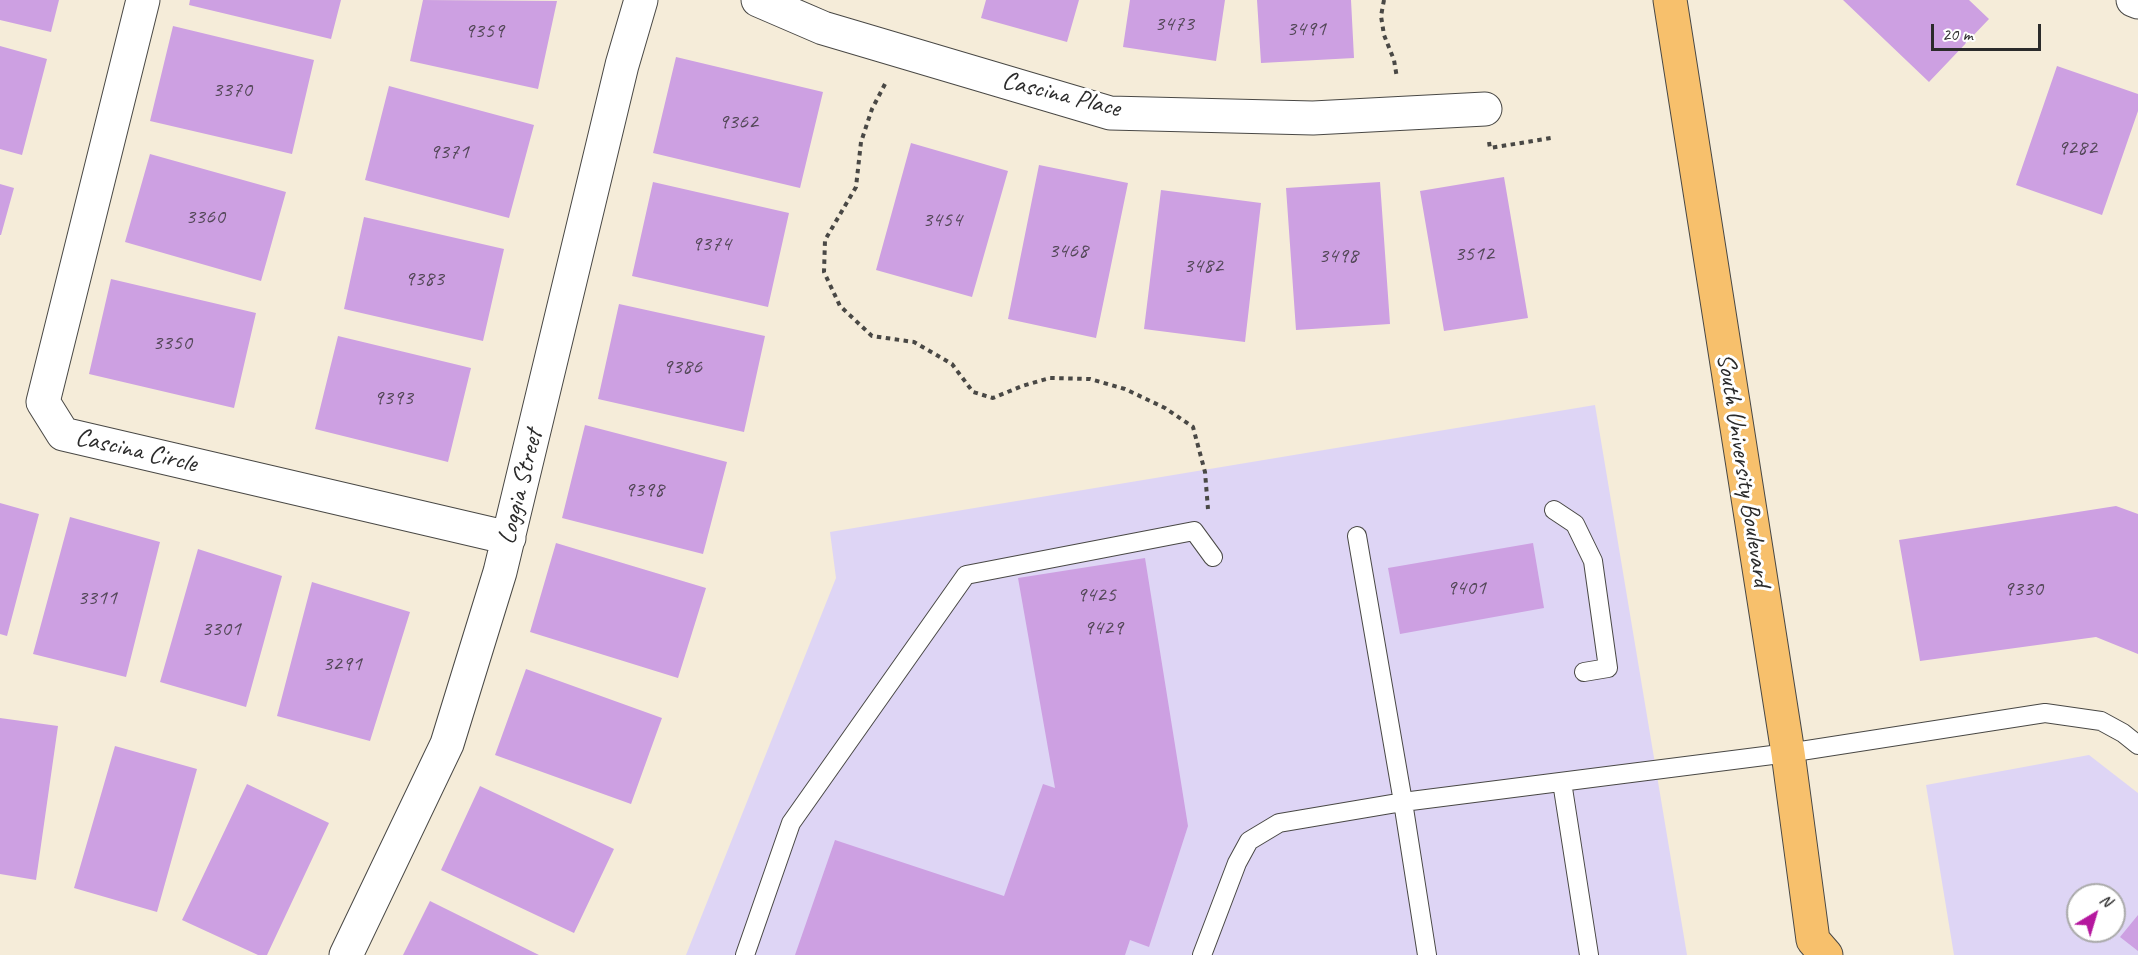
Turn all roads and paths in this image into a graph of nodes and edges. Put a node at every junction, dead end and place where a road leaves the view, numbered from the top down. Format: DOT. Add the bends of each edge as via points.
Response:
graph roads {
  1 [pos="142,0"];
  2 [pos="640,0"];
  3 [pos="758,0"];
  4 [pos="1384,0"];
  5 [pos="1670,0"];
  6 [pos="2133,0"];
  7 [pos="2138,2"];
  8 [pos="902,51"];
  9 [pos="1485,109"];
  10 [pos="1400,114"];
  11 [pos="1554,510"];
  12 [pos="1194,531"];
  13 [pos="1357,536"];
  14 [pos="509,538"];
  15 [pos="1213,557"];
  16 [pos="1584,672"];
  17 [pos="2138,745"];
  18 [pos="1788,753"];
  19 [pos="1562,782"];
  20 [pos="1403,802"];
  21 [pos="1814,950"];
  22 [pos="346,955"];
  23 [pos="745,955"];
  24 [pos="1202,955"];
  25 [pos="1427,955"];
  26 [pos="1589,955"];
  1 -- 14 [label="street, Cascina Circle" via="43,402 63,434"];
  2 -- 14 [label="street, Loggia Street"];
  3 -- 8 [label="street, Cascina Place" via="823,28"];
  4 -- 10 [label="path" via="1381,16 1394,60"];
  5 -- 18 [label="main road, South University Boulevard"];
  6 -- 7 [label="street"];
  8 -- 10 [label="street, Cascina Place" via="1110,112 1313,118"];
  8 -- 12 [label="path" via="872,109 861,142 856,187 825,240 824,272 840,306 872,336 914,342 952,364 972,392 993,398 1050,378 1090,379 1125,389 1165,408 1193,427 1205,472 1209,507"];
  9 -- 10 [label="street, Cascina Place"];
  11 -- 16 [label="lane" via="1575,524 1593,561 1608,668"];
  12 -- 15 [label="lane"];
  12 -- 23 [label="lane" via="966,575 790,823"];
  13 -- 20 [label="lane"];
  14 -- 22 [label="street, Loggia Street" via="447,744"];
  17 -- 18 [label="lane" via="2101,721 2045,713"];
  18 -- 19 [label="lane"];
  18 -- 21 [label="main road, South University Boulevard"];
  19 -- 20 [label="lane"];
  19 -- 26 [label="lane"];
  20 -- 24 [label="lane" via="1279,823 1249,841"];
  20 -- 25 [label="lane"];
}
